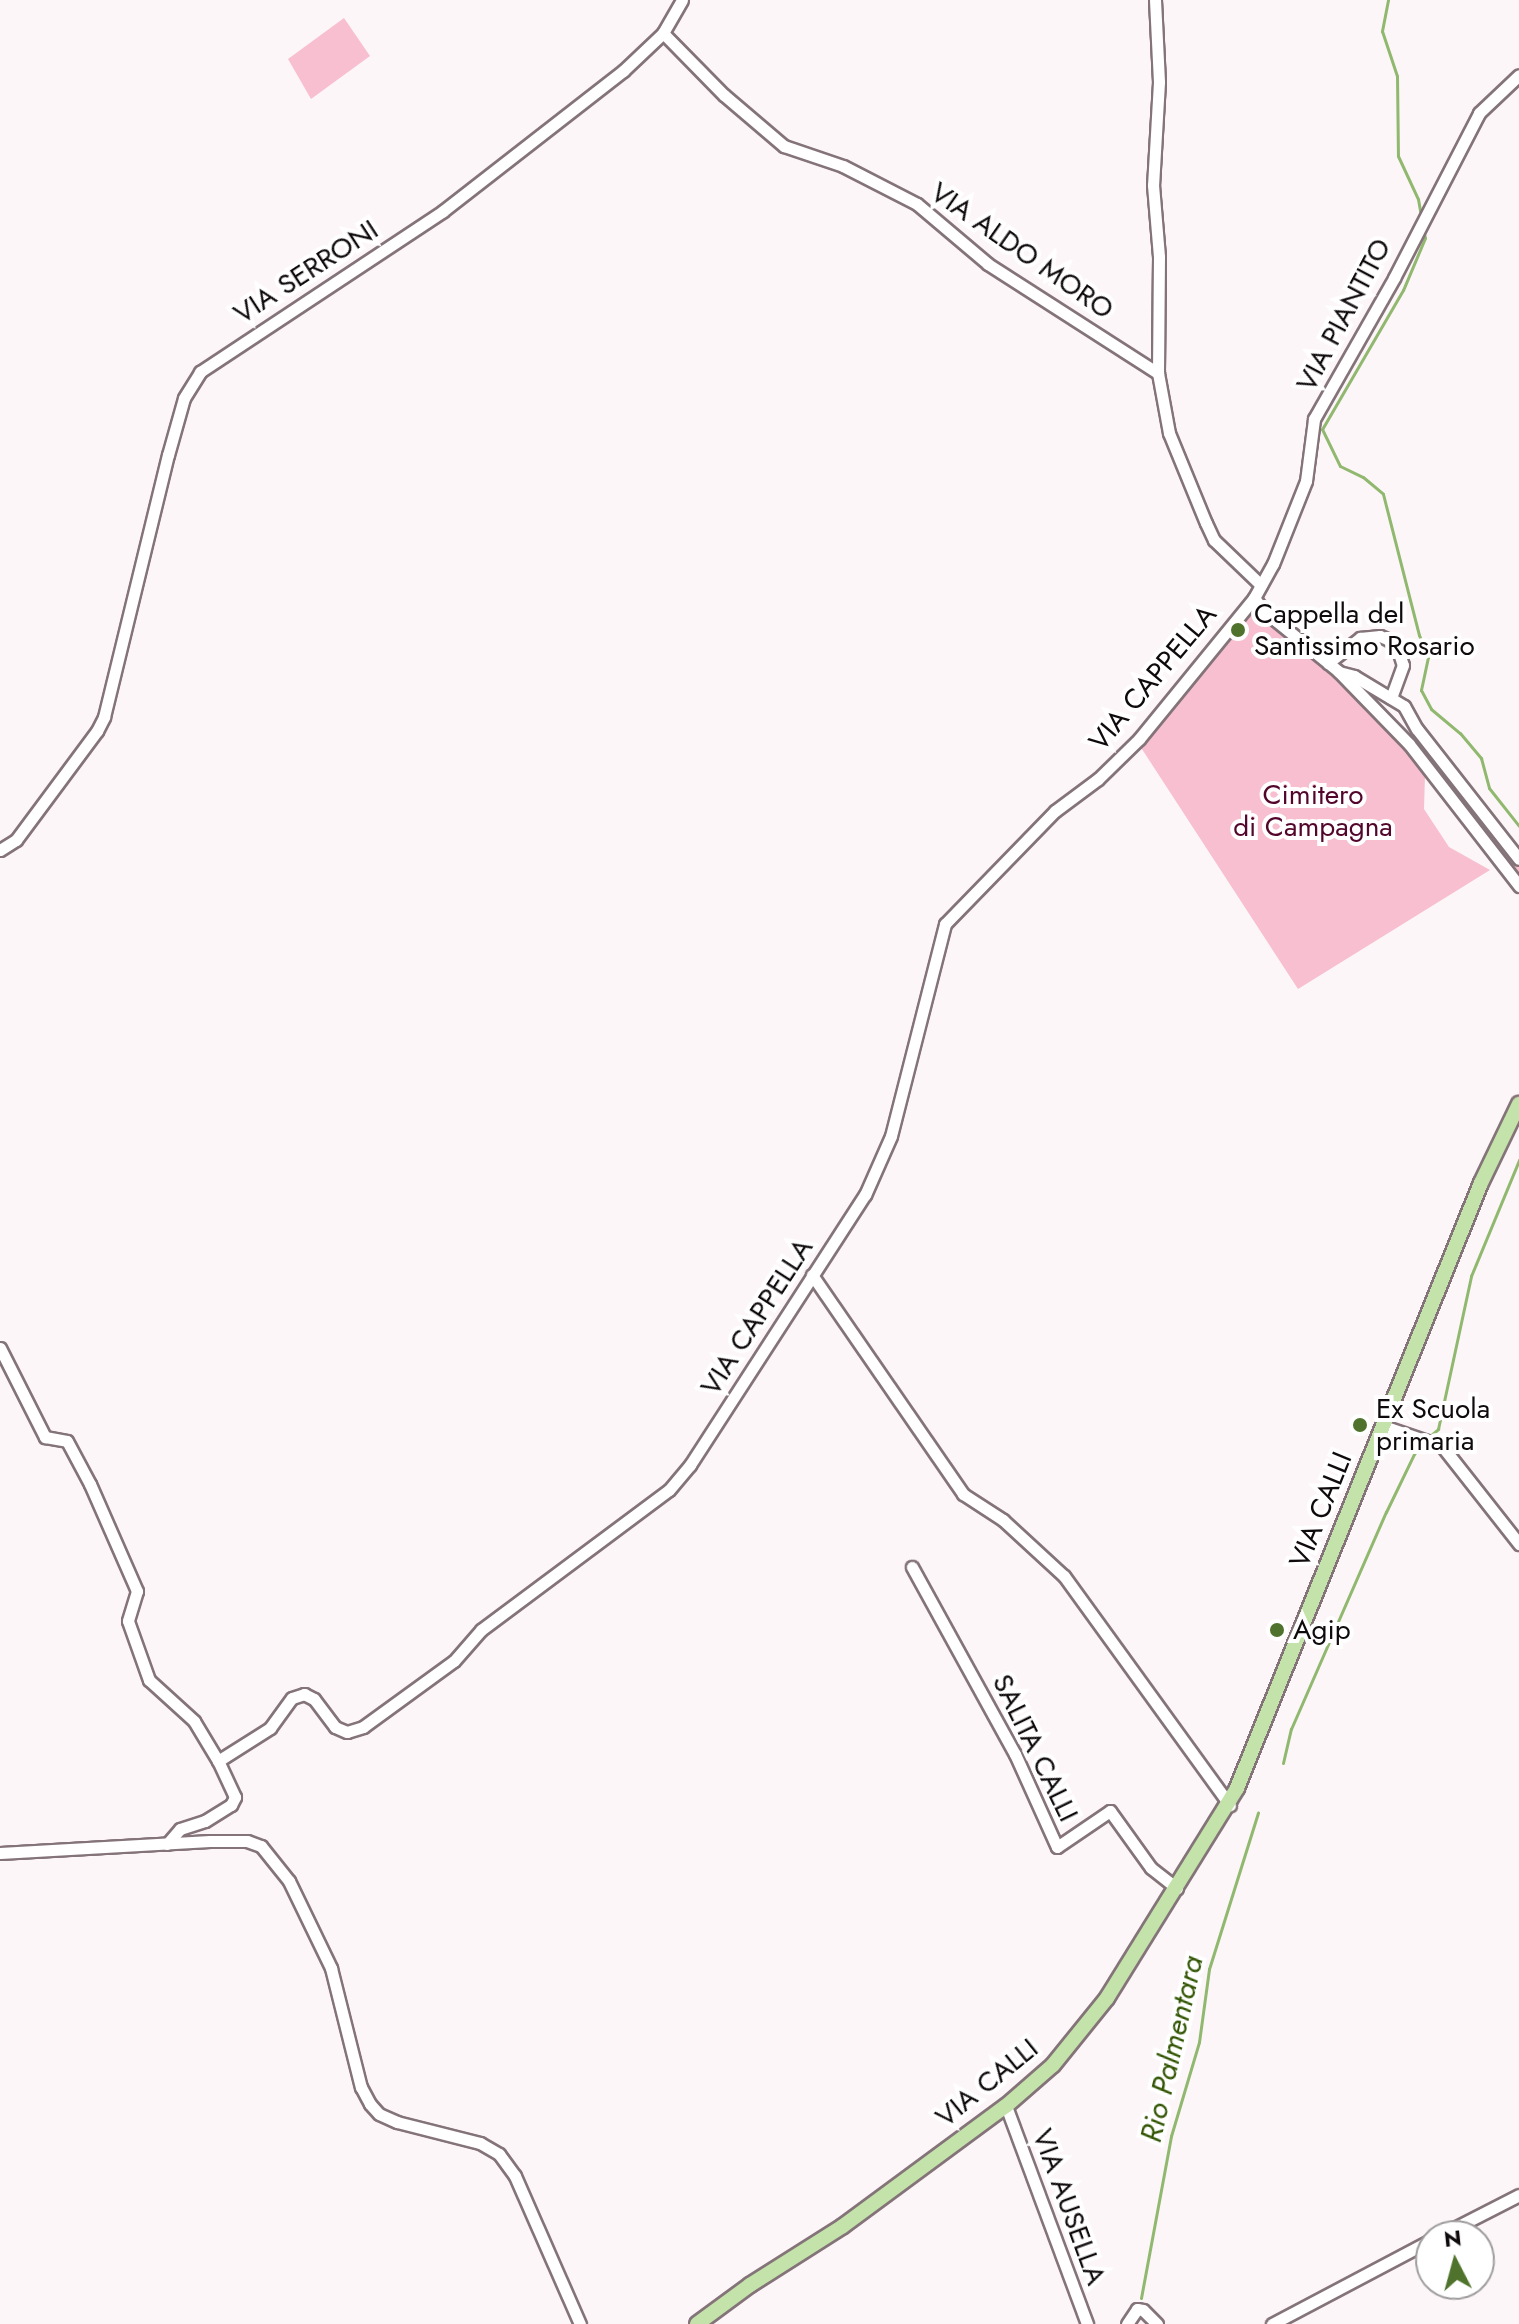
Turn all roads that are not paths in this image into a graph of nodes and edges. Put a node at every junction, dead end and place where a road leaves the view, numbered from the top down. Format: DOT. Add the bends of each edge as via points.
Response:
graph roads {
  1 [pos="682,0"];
  2 [pos="1155,0"];
  3 [pos="663,33"];
  4 [pos="1519,75"];
  5 [pos="1158,373"];
  6 [pos="1261,585"];
  7 [pos="1254,598"];
  8 [pos="1333,667"];
  9 [pos="1391,698"];
  10 [pos="0,850"];
  11 [pos="1519,859"];
  12 [pos="1519,886"];
  13 [pos="1519,1104"];
  14 [pos="812,1275"];
  15 [pos="0,1348"];
  16 [pos="1383,1426"];
  17 [pos="1519,1544"];
  18 [pos="912,1567"];
  19 [pos="218,1761"];
  20 [pos="1230,1805"];
  21 [pos="167,1844"];
  22 [pos="0,1853"];
  23 [pos="1177,1888"];
  24 [pos="1006,2106"];
  25 [pos="1519,2195"];
  26 [pos="1470,2220"];
  27 [pos="1415,2248"];
  28 [pos="580,2324"];
  29 [pos="697,2324"];
  30 [pos="1087,2324"];
  31 [pos="1127,2324"];
  32 [pos="1157,2324"];
  33 [pos="1272,2324"];
  1 -- 3 [label="street, VIA SERRONI"];
  2 -- 5 [label="street"];
  3 -- 5 [label="street, VIA ALDO MORO" via="784,146 843,166 917,204 988,264"];
  3 -- 10 [label="street, VIA SERRONI" via="623,71 443,211 200,372 184,398 97,731 16,840"];
  4 -- 6 [label="street, VIA PIANTITO" via="1479,113 1314,419 1306,481"];
  5 -- 6 [label="street" via="1169,433 1214,540"];
  6 -- 7 [label="street, VIA PIANTITO"];
  7 -- 8 [label="street"];
  7 -- 14 [label="street, VIA CAPPELLA" via="1139,739 1055,811 945,924 891,1136 865,1195"];
  8 -- 9 [label="street"];
  8 -- 9 [label="street" via="1360,638 1389,640 1403,665"];
  8 -- 12 [label="street" via="1427,765"];
  9 -- 11 [label="street" via="1404,706"];
  13 -- 16 [label="main road, VIA CALLI" via="1481,1183"];
  14 -- 19 [label="street, VIA CAPPELLA" via="669,1490 481,1630 454,1661 363,1727 347,1732 335,1727 304,1694 292,1698 270,1728"];
  14 -- 20 [label="street" via="963,1494 1003,1520 1064,1576"];
  15 -- 19 [label="street" via="45,1437 67,1441 97,1499 137,1591 128,1621 149,1680 194,1721"];
  16 -- 17 [label="street" via="1442,1446"];
  16 -- 20 [label="main road, VIA CALLI"];
  18 -- 23 [label="street, SALITA CALLI" via="1015,1754 1057,1847 1110,1811 1151,1868"];
  19 -- 21 [label="street" via="235,1797 231,1805 180,1829"];
  20 -- 23 [label="main road, VIA CALLI"];
  21 -- 22 [label="street"];
  21 -- 28 [label="street" via="247,1841 275,1860 331,1968 370,2104 397,2122 480,2143 499,2154 515,2176"];
  23 -- 24 [label="main road, VIA CALLI" via="1084,2030"];
  24 -- 29 [label="main road, VIA CALLI" via="843,2226"];
  24 -- 30 [label="street, VIA AUSELLA"];
  25 -- 26 [label="street"];
  27 -- 33 [label="street"];
  31 -- 32 [label="street" via="1137,2309"];
}
